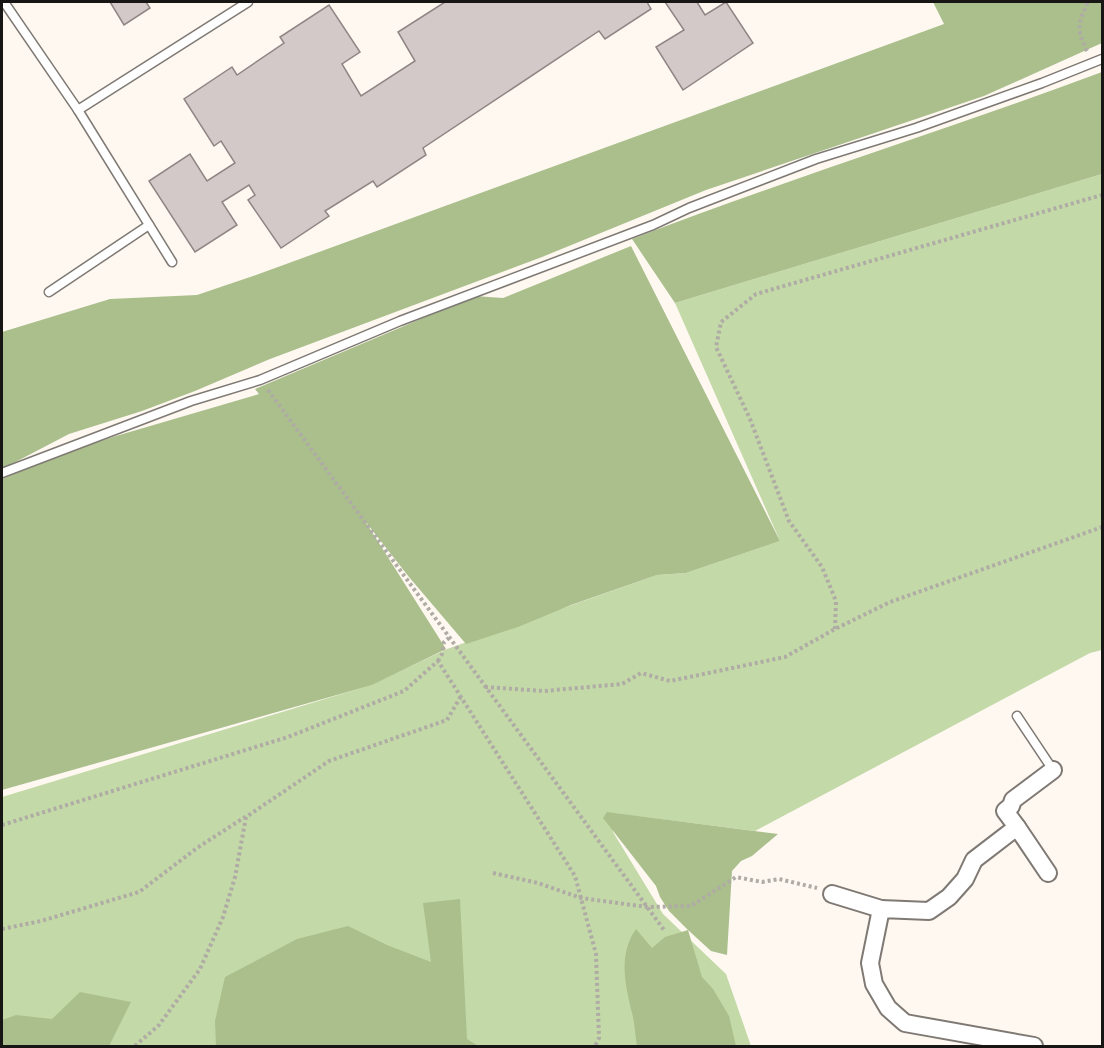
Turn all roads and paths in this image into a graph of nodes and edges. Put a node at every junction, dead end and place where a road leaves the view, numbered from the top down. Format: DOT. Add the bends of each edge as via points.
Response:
graph roads {
  1 [pos="4,2"];
  2 [pos="248,2"];
  3 [pos="1088,2"];
  4 [pos="1102,58"];
  5 [pos="1093,62"];
  6 [pos="78,110"];
  7 [pos="1102,195"];
  8 [pos="149,225"];
  9 [pos="172,262"];
  10 [pos="49,292"];
  11 [pos="260,380"];
  12 [pos="2,473"];
  13 [pos="1102,527"];
  14 [pos="835,629"];
  15 [pos="449,638"];
  16 [pos="438,661"];
  17 [pos="485,687"];
  18 [pos="461,696"];
  19 [pos="1017,716"];
  20 [pos="1053,770"];
  21 [pos="246,817"];
  22 [pos="2,825"];
  23 [pos="1017,827"];
  24 [pos="493,873"];
  25 [pos="1048,873"];
  26 [pos="832,894"];
  27 [pos="581,898"];
  28 [pos="646,907"];
  29 [pos="881,909"];
  30 [pos="2,929"];
  31 [pos="663,930"];
  32 [pos="135,1047"];
  33 [pos="595,1047"];
  34 [pos="1034,1047"];
  1 -- 6 [label="lane"];
  2 -- 6 [label="lane"];
  3 -- 5 [label="path" via="1078,22"];
  4 -- 5 [label="lane"];
  5 -- 11 [label="lane" via="916,128 816,159 400,321"];
  6 -- 8 [label="lane"];
  7 -- 14 [label="path" via="756,294 721,322 716,346 750,419 789,521 822,567 832,590 836,601"];
  8 -- 9 [label="lane"];
  8 -- 10 [label="lane"];
  11 -- 12 [label="lane" via="191,401"];
  11 -- 15 [label="path"];
  13 -- 14 [label="path" via="890,602"];
  14 -- 17 [label="path" via="785,657 670,681 641,674 622,684 544,690"];
  15 -- 16 [label="path"];
  15 -- 17 [label="path"];
  16 -- 18 [label="path"];
  16 -- 22 [label="path" via="404,691 288,736"];
  17 -- 28 [label="path"];
  18 -- 21 [label="path" via="447,720 329,761"];
  18 -- 27 [label="path" via="576,876"];
  19 -- 20 [label="lane"];
  20 -- 23 [label="street" via="1018,794 1005,811"];
  21 -- 30 [label="path" via="139,892"];
  21 -- 32 [label="path" via="223,917 200,969 159,1025"];
  23 -- 25 [label="street"];
  23 -- 29 [label="street" via="974,860 965,879 929,911"];
  24 -- 27 [label="path"];
  26 -- 28 [label="path" via="779,879 762,882 736,877 691,906"];
  26 -- 29 [label="street"];
  27 -- 28 [label="path"];
  27 -- 33 [label="path" via="596,954 599,1038"];
  28 -- 31 [label="path"];
  29 -- 34 [label="street" via="870,963 874,984 888,1008 905,1023"];
}
